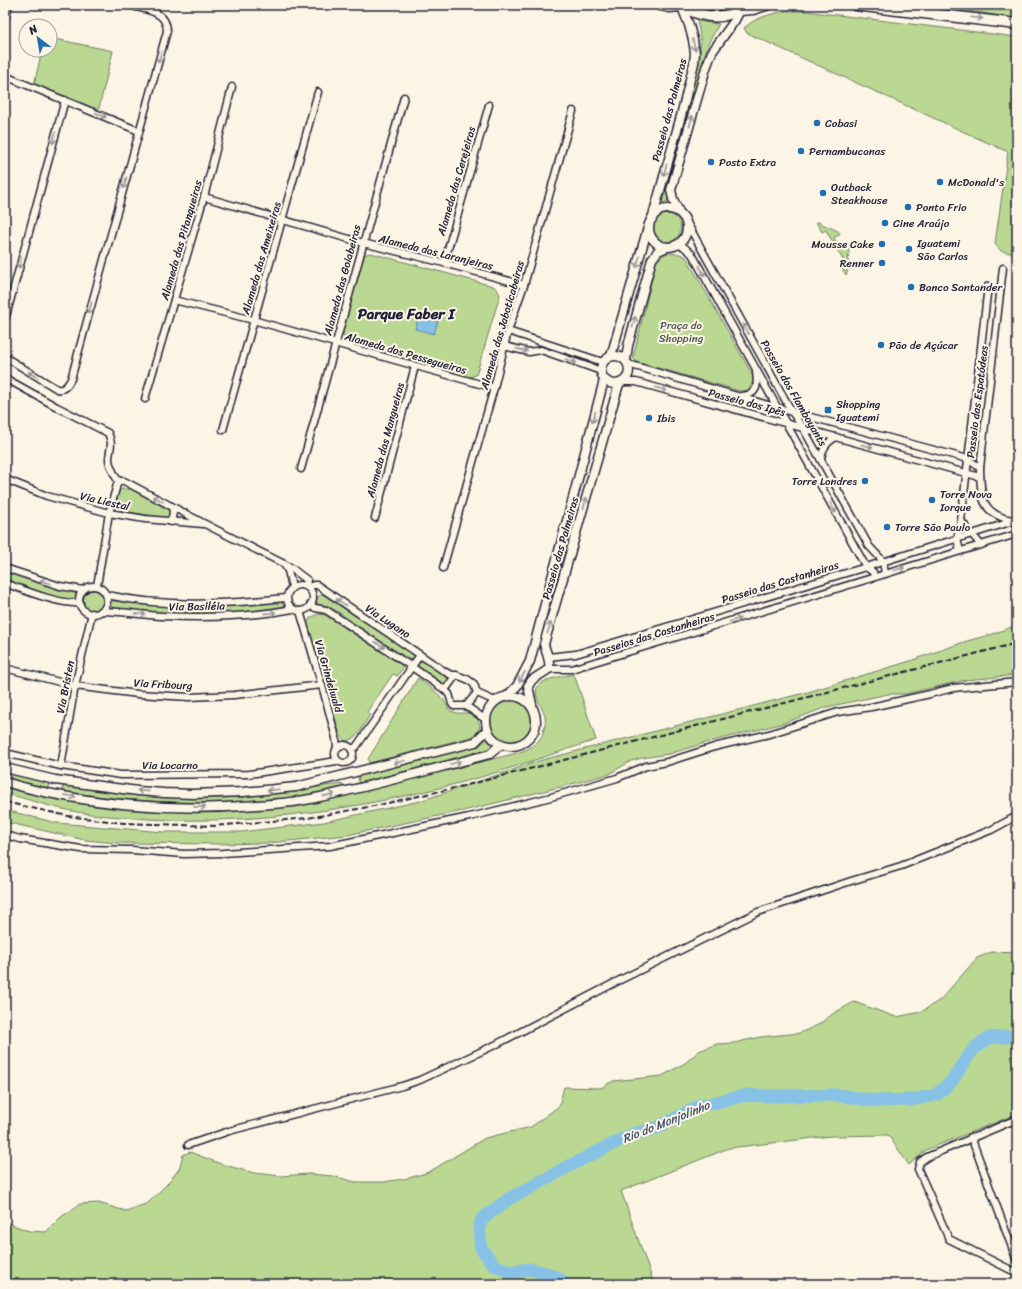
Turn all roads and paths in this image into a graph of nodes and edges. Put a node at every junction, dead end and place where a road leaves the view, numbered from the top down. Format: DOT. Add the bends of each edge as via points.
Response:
graph roads {
  1 [pos="9,5"];
  2 [pos="127,5"];
  3 [pos="656,5"];
  4 [pos="766,5"];
  5 [pos="855,5"];
  6 [pos="681,6"];
  7 [pos="743,7"];
  8 [pos="5,19"];
  9 [pos="1017,24"];
  10 [pos="5,76"];
  11 [pos="232,87"];
  12 [pos="318,92"];
  13 [pos="404,97"];
  14 [pos="65,100"];
  15 [pos="488,105"];
  16 [pos="573,111"];
  17 [pos="138,131"];
  18 [pos="204,197"];
  19 [pos="679,212"];
  20 [pos="282,219"];
  21 [pos="651,221"];
  22 [pos="686,221"];
  23 [pos="363,244"];
  24 [pos="676,245"];
  25 [pos="667,247"];
  26 [pos="444,263"];
  27 [pos="1003,268"];
  28 [pos="524,285"];
  29 [pos="988,286"];
  30 [pos="174,300"];
  31 [pos="5,320"];
  32 [pos="253,320"];
  33 [pos="508,331"];
  34 [pos="543,342"];
  35 [pos="336,344"];
  36 [pos="504,346"];
  37 [pos="541,350"];
  38 [pos="611,356"];
  39 [pos="5,357"];
  40 [pos="603,362"];
  41 [pos="627,362"];
  42 [pos="415,366"];
  43 [pos="755,367"];
  44 [pos="601,371"];
  45 [pos="5,378"];
  46 [pos="604,380"];
  47 [pos="621,383"];
  48 [pos="494,388"];
  49 [pos="779,389"];
  50 [pos="770,393"];
  51 [pos="738,396"];
  52 [pos="145,399"];
  53 [pos="757,402"];
  54 [pos="777,407"];
  55 [pos="792,412"];
  56 [pos="754,414"];
  57 [pos="821,420"];
  58 [pos="786,423"];
  59 [pos="803,428"];
  60 [pos="851,428"];
  61 [pos="223,430"];
  62 [pos="819,432"];
  63 [pos="836,437"];
  64 [pos="845,440"];
  65 [pos="813,446"];
  66 [pos="929,448"];
  67 [pos="804,456"];
  68 [pos="821,459"];
  69 [pos="968,459"];
  70 [pos="925,462"];
  71 [pos="980,468"];
  72 [pos="301,469"];
  73 [pos="966,473"];
  74 [pos="980,477"];
  75 [pos="5,479"];
  76 [pos="118,481"];
  77 [pos="172,506"];
  78 [pos="109,513"];
  79 [pos="375,518"];
  80 [pos="1015,520"];
  81 [pos="960,521"];
  82 [pos="171,522"];
  83 [pos="205,524"];
  84 [pos="991,528"];
  85 [pos="972,534"];
  86 [pos="1017,534"];
  87 [pos="957,539"];
  88 [pos="995,540"];
  89 [pos="981,544"];
  90 [pos="869,546"];
  91 [pos="857,551"];
  92 [pos="960,551"];
  93 [pos="883,561"];
  94 [pos="284,564"];
  95 [pos="5,568"];
  96 [pos="443,568"];
  97 [pos="863,568"];
  98 [pos="885,574"];
  99 [pos="874,577"];
  100 [pos="862,581"];
  101 [pos="5,583"];
  102 [pos="97,586"];
  103 [pos="292,587"];
  104 [pos="307,587"];
  105 [pos="83,590"];
  106 [pos="107,595"];
  107 [pos="286,598"];
  108 [pos="80,603"];
  109 [pos="310,605"];
  110 [pos="293,609"];
  111 [pos="300,610"];
  112 [pos="102,611"];
  113 [pos="92,613"];
  114 [pos="547,654"];
  115 [pos="576,654"];
  116 [pos="420,655"];
  117 [pos="530,661"];
  118 [pos="412,667"];
  119 [pos="578,667"];
  120 [pos="5,668"];
  121 [pos="549,669"];
  122 [pos="456,675"];
  123 [pos="1017,682"];
  124 [pos="322,685"];
  125 [pos="75,686"];
  126 [pos="445,690"];
  127 [pos="477,693"];
  128 [pos="508,696"];
  129 [pos="495,701"];
  130 [pos="466,706"];
  131 [pos="533,709"];
  132 [pos="485,719"];
  133 [pos="487,730"];
  134 [pos="501,744"];
  135 [pos="337,748"];
  136 [pos="351,749"];
  137 [pos="5,753"];
  138 [pos="337,761"];
  139 [pos="61,766"];
  140 [pos="5,768"];
  141 [pos="350,774"];
  142 [pos="55,780"];
  143 [pos="5,782"];
  144 [pos="353,789"];
  145 [pos="52,794"];
  146 [pos="1017,816"];
  147 [pos="5,835"];
  148 [pos="1017,1119"];
  149 [pos="971,1137"];
  150 [pos="188,1145"];
  151 [pos="1017,1261"];
  152 [pos="1017,1273"];
  1 -- 8 [label="street"];
  2 -- 17 [label="street, one-way" via="158,14 167,28"];
  3 -- 6 [label="street" via="669,8"];
  4 -- 7 [label="main road"];
  5 -- 9 [label="main road, one-way"];
  6 -- 7 [label="main road" via="698,15 713,17 728,15"];
  6 -- 21 [label="street, Passeio das Palmeiras, one-way" via="693,40 694,63"];
  19 -- 7 [label="street, one-way" via="671,190 706,68 712,52"];
  10 -- 14 [label="street"];
  11 -- 18 [label="street, Alameda das Pitanqueiras"];
  12 -- 20 [label="street, Alameda das Ameixeiras"];
  13 -- 23 [label="street, Alameda das Goiabeiras"];
  14 -- 17 [label="street, one-way"];
  14 -- 31 [label="street, one-way"];
  15 -- 26 [label="street, Alameda das Cerejeiras"];
  16 -- 28 [label="street, Alameda das Jaboticabeiras"];
  17 -- 39 [label="street, one-way" via="69,382 62,390 53,388"];
  18 -- 20 [label="street, Alameda das Laranjeiras"];
  18 -- 30 [label="street, Alameda das Pitanqueiras"];
  19 -- 21 [label="street" via="661,210"];
  19 -- 22 [label="street"];
  20 -- 23 [label="street, Alameda das Laranjeiras"];
  20 -- 32 [label="street, Alameda das Ameixeiras"];
  21 -- 25 [label="street" via="651,237 655,242"];
  21 -- 38 [label="street, Passeio das Palmeiras, one-way"];
  22 -- 24 [label="street" via="687,233"];
  49 -- 22 [label="street, Passeio dos Flamboyants, one-way"];
  23 -- 26 [label="street, Alameda das Laranjeiras"];
  23 -- 35 [label="street, Alameda das Goiabeiras"];
  24 -- 25 [label="street"];
  24 -- 43 [label="street, Passeio dos Flamboyants, one-way" via="683,246 692,254"];
  41 -- 25 [label="street, one-way" via="628,346 652,259 658,251"];
  26 -- 28 [label="street, Alameda das Laranjeiras"];
  27 -- 71 [label="street, Passeio das Espatódeas"];
  28 -- 33 [label="street, Alameda das Jaboticabeiras"];
  29 -- 69 [label="street, Passeio das Espatódeas"];
  30 -- 32 [label="street, Alameda dos Pessegueiros"];
  30 -- 52 [label="street, Alameda das Pitanqueiras"];
  32 -- 35 [label="street, Alameda dos Pessegueiros"];
  32 -- 61 [label="street, Alameda das Ameixeiras"];
  33 -- 34 [label="street"];
  33 -- 36 [label="street, Alameda das Jaboticabeiras"];
  34 -- 37 [label="street"];
  34 -- 40 [label="street"];
  35 -- 42 [label="street, Alameda dos Pessegueiros"];
  35 -- 72 [label="street, Alameda das Goiabeiras"];
  36 -- 37 [label="street, one-way" via="529,352"];
  36 -- 48 [label="street, Alameda das Jaboticabeiras"];
  37 -- 44 [label="street, one-way"];
  38 -- 40 [label="street"];
  38 -- 41 [label="street" via="619,356"];
  40 -- 44 [label="street"];
  41 -- 47 [label="street" via="629,372"];
  41 -- 51 [label="street, Passeio dos Ipês"];
  42 -- 48 [label="street, Alameda dos Pessegueiros"];
  42 -- 79 [label="street, Alameda das Mangueiras"];
  43 -- 50 [label="street, Passeio dos Flamboyants"];
  43 -- 51 [label="street" via="757,388 746,396"];
  44 -- 46 [label="street"];
  45 -- 76 [label="street" via="108,433 112,440 109,460"];
  46 -- 47 [label="street" via="611,384"];
  46 -- 117 [label="street, Passeio das Palmeiras, one-way"];
  47 -- 56 [label="street, Passeio dos Ipês, one-way" via="636,382"];
  114 -- 47 [label="street, Passeio das Palmeiras, one-way" via="544,644"];
  48 -- 96 [label="street, Alameda das Jaboticabeiras"];
  49 -- 50 [label="street" via="775,394"];
  49 -- 55 [label="street, Passeio dos Flamboyants"];
  50 -- 54 [label="street, Passeio dos Flamboyants"];
  51 -- 53 [label="street, Passeio dos Ipês"];
  53 -- 54 [label="street, Passeio dos Ipês"];
  53 -- 56 [label="street"];
  54 -- 55 [label="street, Passeio dos Ipês"];
  54 -- 58 [label="street, Passeio dos Flamboyants"];
  55 -- 57 [label="street, Passeio dos Ipês"];
  55 -- 59 [label="street, Passeio dos Flamboyants"];
  56 -- 58 [label="street, Passeio dos Ipês"];
  57 -- 60 [label="street, Passeio dos Ipês"];
  57 -- 62 [label="street"];
  58 -- 59 [label="street, Passeio dos Ipês"];
  58 -- 67 [label="street, Passeio dos Flamboyants"];
  59 -- 62 [label="street, Passeio dos Ipês"];
  59 -- 65 [label="street, Passeio dos Flamboyants"];
  60 -- 64 [label="street"];
  60 -- 66 [label="street, Passeio dos Ipês"];
  62 -- 63 [label="street, Passeio dos Ipês"];
  63 -- 64 [label="street, Passeio dos Ipês"];
  63 -- 68 [label="street" via="826,444"];
  64 -- 70 [label="street, Passeio dos Ipês, one-way"];
  65 -- 67 [label="street" via="808,448"];
  65 -- 68 [label="street, Passeio dos Flamboyants"];
  66 -- 69 [label="street, Passeio dos Ipês"];
  66 -- 70 [label="street"];
  67 -- 91 [label="street, Passeio dos Flamboyants, one-way"];
  68 -- 90 [label="street, Passeio dos Flamboyants"];
  69 -- 71 [label="street"];
  69 -- 73 [label="street, Passeio das Espatódeas"];
  70 -- 73 [label="street, Passeio dos Ipês"];
  71 -- 74 [label="street, Passeio das Espatódeas"];
  73 -- 74 [label="street, Passeio dos Ipês"];
  73 -- 81 [label="street, Passeio das Espatódeas"];
  74 -- 80 [label="street, Passeio das Espatódeas" via="980,493 987,508 1000,517"];
  75 -- 78 [label="street, Via Liestal" via="47,496"];
  77 -- 76 [label="street, one-way" via="124,481"];
  76 -- 78 [label="street"];
  77 -- 82 [label="street"];
  77 -- 83 [label="street"];
  78 -- 82 [label="street, Via Liestal"];
  78 -- 102 [label="street"];
  80 -- 84 [label="street, Passeio das Castanheiras"];
  81 -- 85 [label="street"];
  81 -- 87 [label="street, Passeio das Espatódeas"];
  82 -- 83 [label="street, Via Liestal"];
  83 -- 94 [label="street"];
  84 -- 85 [label="street, Passeio das Castanheiras"];
  84 -- 88 [label="street"];
  85 -- 87 [label="street, Passeio das Castanheiras"];
  85 -- 89 [label="street"];
  86 -- 88 [label="street, Passeios das Castanheiras"];
  87 -- 92 [label="street"];
  87 -- 93 [label="street, Passeio das Castanheiras"];
  88 -- 89 [label="street, Passeios das Castanheiras"];
  89 -- 92 [label="street, Passeios das Castanheiras"];
  90 -- 91 [label="street"];
  90 -- 93 [label="street, Passeio dos Flamboyants"];
  91 -- 97 [label="street, Passeio dos Flamboyants"];
  98 -- 92 [label="street, Passeios das Castanheiras, one-way"];
  93 -- 97 [label="street, Passeio das Castanheiras"];
  93 -- 98 [label="street"];
  94 -- 103 [label="street"];
  94 -- 104 [label="street" via="308,580"];
  105 -- 95 [label="street, one-way" via="60,586"];
  97 -- 99 [label="street, Passeio dos Flamboyants" via="873,572"];
  97 -- 100 [label="street"];
  97 -- 115 [label="street, Passeio das Castanheiras"];
  98 -- 99 [label="street, Passeios das Castanheiras"];
  99 -- 100 [label="street, Passeios das Castanheiras"];
  119 -- 100 [label="street, Passeios das Castanheiras, one-way"];
  101 -- 108 [label="street" via="58,600"];
  102 -- 105 [label="street"];
  102 -- 106 [label="street"];
  103 -- 104 [label="street" via="299,584"];
  103 -- 107 [label="street"];
  104 -- 109 [label="street" via="313,598"];
  116 -- 104 [label="street, Via Lugano, one-way" via="317,586"];
  105 -- 108 [label="street"];
  106 -- 107 [label="street, Via Basiléia" via="149,602 190,604"];
  106 -- 112 [label="street" via="106,605"];
  107 -- 110 [label="street"];
  108 -- 113 [label="street" via="84,610"];
  109 -- 111 [label="street"];
  109 -- 118 [label="street, one-way" via="326,610"];
  110 -- 111 [label="street"];
  112 -- 110 [label="street, Via Basiléia, one-way" via="191,617 257,614"];
  111 -- 124 [label="street, Via Grindelwald"];
  112 -- 113 [label="street"];
  113 -- 125 [label="street, Via Bristen"];
  114 -- 115 [label="street, Passeio das Castanheiras"];
  114 -- 117 [label="street" via="537,655"];
  114 -- 121 [label="street, Passeio das Palmeiras" via="551,664"];
  115 -- 119 [label="street"];
  116 -- 118 [label="street"];
  116 -- 122 [label="street, Via Lugano" via="451,675"];
  117 -- 128 [label="street, Passeio das Palmeiras, one-way" via="517,686"];
  118 -- 126 [label="street"];
  118 -- 136 [label="street" via="356,747"];
  119 -- 121 [label="street, Passeios das Castanheiras"];
  120 -- 125 [label="street, Via Fribourg"];
  121 -- 131 [label="street" via="529,683"];
  122 -- 126 [label="street"];
  122 -- 127 [label="street, Via Lugano" via="474,684"];
  123 -- 147 [label="street" via="953,688 838,712 769,734 646,766 617,778 551,798 330,846 184,854 81,849"];
  124 -- 125 [label="street, Via Fribourg" via="234,695 189,697"];
  124 -- 135 [label="street, Via Grindelwald"];
  125 -- 139 [label="street, Via Bristen"];
  126 -- 130 [label="street" via="454,706"];
  127 -- 129 [label="street, Via Lugano"];
  127 -- 130 [label="street"];
  128 -- 129 [label="street"];
  128 -- 131 [label="street" via="522,698"];
  129 -- 132 [label="street"];
  130 -- 132 [label="street"];
  131 -- 134 [label="street" via="536,726 527,741 516,746"];
  132 -- 133 [label="street"];
  133 -- 134 [label="street" via="492,739"];
  133 -- 141 [label="street, one-way" via="475,742"];
  144 -- 134 [label="street, one-way" via="490,754"];
  135 -- 136 [label="street" via="345,745"];
  135 -- 138 [label="street"];
  136 -- 138 [label="street" via="353,755 350,761"];
  137 -- 139 [label="street, Via Locarno"];
  138 -- 139 [label="street, Via Locarno" via="249,774 121,775"];
  140 -- 142 [label="street"];
  141 -- 142 [label="street, one-way" via="268,791 192,794 144,792"];
  141 -- 144 [label="street"];
  142 -- 145 [label="street"];
  143 -- 145 [label="street"];
  145 -- 144 [label="street, one-way" via="115,803 220,808 304,801"];
  146 -- 150 [label="street" via="992,830 901,866 758,912 497,1044 420,1080 229,1131"];
  148 -- 149 [label="street"];
  149 -- 151 [label="street"];
  149 -- 152 [label="street" via="923,1159 918,1168 947,1236 952,1241"];
}
